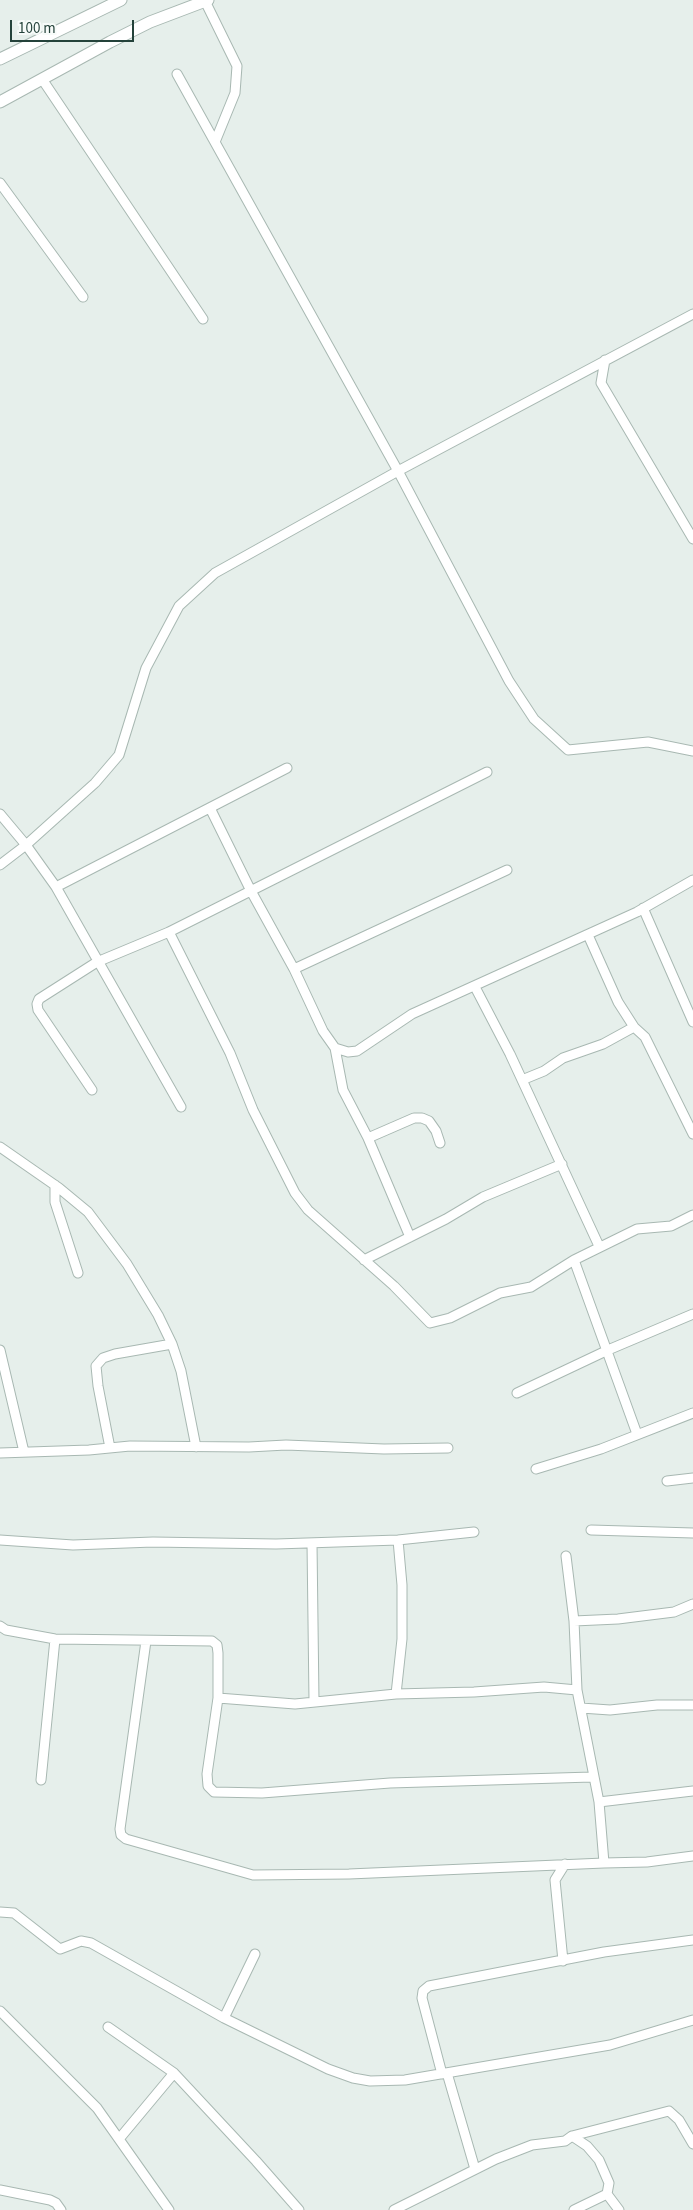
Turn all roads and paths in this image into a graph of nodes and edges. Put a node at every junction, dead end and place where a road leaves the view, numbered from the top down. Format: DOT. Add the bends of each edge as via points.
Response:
graph roads {
  1 [pos="120,0"];
  2 [pos="206,1"];
  3 [pos="0,59"];
  4 [pos="177,74"];
  5 [pos="42,79"];
  6 [pos="0,102"];
  7 [pos="215,142"];
  8 [pos="0,183"];
  9 [pos="83,297"];
  10 [pos="693,314"];
  11 [pos="203,319"];
  12 [pos="605,360"];
  13 [pos="398,471"];
  14 [pos="693,539"];
  15 [pos="693,752"];
  16 [pos="287,768"];
  17 [pos="487,772"];
  18 [pos="210,808"];
  19 [pos="0,814"];
  20 [pos="26,845"];
  21 [pos="0,865"];
  22 [pos="507,870"];
  23 [pos="693,880"];
  24 [pos="56,887"];
  25 [pos="251,891"];
  26 [pos="643,908"];
  27 [pos="169,932"];
  28 [pos="588,934"];
  29 [pos="97,962"];
  30 [pos="294,969"];
  31 [pos="475,987"];
  32 [pos="693,1022"];
  33 [pos="634,1027"];
  34 [pos="335,1048"];
  35 [pos="522,1080"];
  36 [pos="92,1090"];
  37 [pos="182,1108"];
  38 [pos="693,1134"];
  39 [pos="368,1138"];
  40 [pos="440,1143"];
  41 [pos="0,1147"];
  42 [pos="562,1164"];
  43 [pos="55,1185"];
  44 [pos="693,1215"];
  45 [pos="410,1237"];
  46 [pos="599,1246"];
  47 [pos="364,1260"];
  48 [pos="574,1260"];
  49 [pos="78,1274"];
  50 [pos="693,1314"];
  51 [pos="172,1344"];
  52 [pos="0,1350"];
  53 [pos="608,1350"];
  54 [pos="517,1393"];
  55 [pos="693,1412"];
  56 [pos="637,1434"];
  57 [pos="196,1447"];
  58 [pos="110,1448"];
  59 [pos="448,1448"];
  60 [pos="24,1452"];
  61 [pos="0,1453"];
  62 [pos="536,1469"];
  63 [pos="693,1478"];
  64 [pos="667,1481"];
  65 [pos="591,1530"];
  66 [pos="474,1532"];
  67 [pos="693,1533"];
  68 [pos="0,1540"];
  69 [pos="398,1540"];
  70 [pos="312,1543"];
  71 [pos="566,1556"];
  72 [pos="693,1604"];
  73 [pos="574,1621"];
  74 [pos="0,1626"];
  75 [pos="55,1639"];
  76 [pos="146,1640"];
  77 [pos="578,1690"];
  78 [pos="396,1694"];
  79 [pos="218,1698"];
  80 [pos="314,1701"];
  81 [pos="693,1705"];
  82 [pos="582,1708"];
  83 [pos="592,1777"];
  84 [pos="41,1780"];
  85 [pos="693,1791"];
  86 [pos="599,1802"];
  87 [pos="693,1856"];
  88 [pos="604,1863"];
  89 [pos="565,1864"];
  90 [pos="0,1912"];
  91 [pos="693,1940"];
  92 [pos="255,1954"];
  93 [pos="563,1960"];
  94 [pos="0,2011"];
  95 [pos="224,2018"];
  96 [pos="693,2020"];
  97 [pos="108,2027"];
  98 [pos="174,2073"];
  99 [pos="445,2074"];
  100 [pos="572,2136"];
  101 [pos="119,2139"];
  102 [pos="693,2144"];
  103 [pos="476,2169"];
  104 [pos="0,2190"];
  105 [pos="607,2194"];
  106 [pos="61,2210"];
  107 [pos="168,2210"];
  108 [pos="299,2210"];
  109 [pos="394,2210"];
  110 [pos="574,2210"];
  111 [pos="619,2210"];
  1 -- 3 [label="street"];
  2 -- 5 [label="street" via="150,22"];
  2 -- 7 [label="street" via="237,66 235,93"];
  4 -- 7 [label="street"];
  5 -- 6 [label="street"];
  5 -- 11 [label="street"];
  7 -- 13 [label="street"];
  8 -- 9 [label="street"];
  10 -- 12 [label="street"];
  12 -- 13 [label="street"];
  12 -- 14 [label="street" via="601,384"];
  13 -- 15 [label="street" via="509,681 534,719 568,750 648,742"];
  13 -- 20 [label="street" via="215,573 179,606 146,668 119,755 95,783"];
  16 -- 18 [label="street"];
  17 -- 25 [label="street"];
  18 -- 24 [label="street"];
  18 -- 25 [label="street"];
  19 -- 20 [label="street"];
  20 -- 21 [label="street"];
  20 -- 24 [label="street"];
  22 -- 30 [label="street"];
  23 -- 26 [label="street"];
  24 -- 29 [label="street"];
  25 -- 27 [label="street"];
  25 -- 30 [label="street"];
  26 -- 28 [label="street"];
  26 -- 32 [label="street"];
  27 -- 29 [label="street"];
  27 -- 47 [label="street" via="295,1193 308,1210"];
  28 -- 31 [label="street"];
  28 -- 33 [label="street" via="618,1002"];
  29 -- 36 [label="street" via="39,999 37,1004"];
  29 -- 37 [label="street"];
  30 -- 34 [label="street" via="323,1031"];
  31 -- 34 [label="street" via="412,1014 357,1051"];
  31 -- 35 [label="street"];
  33 -- 35 [label="street"];
  33 -- 38 [label="street" via="645,1037"];
  34 -- 39 [label="street" via="343,1090"];
  35 -- 42 [label="street"];
  39 -- 40 [label="street" via="414,1118 422,1118 433,1126"];
  39 -- 45 [label="street"];
  41 -- 43 [label="street"];
  42 -- 45 [label="street" via="482,1197"];
  42 -- 46 [label="street"];
  43 -- 49 [label="street" via="55,1202"];
  43 -- 51 [label="street" via="88,1212 121,1256"];
  44 -- 46 [label="street" via="671,1226 637,1229"];
  45 -- 47 [label="street"];
  46 -- 48 [label="street"];
  47 -- 48 [label="street" via="402,1292 430,1323 450,1318 500,1293 531,1286"];
  48 -- 53 [label="street"];
  50 -- 53 [label="street"];
  51 -- 57 [label="street" via="181,1371"];
  51 -- 58 [label="street" via="114,1354 103,1358 96,1366"];
  52 -- 60 [label="street"];
  53 -- 54 [label="street"];
  53 -- 56 [label="street"];
  55 -- 56 [label="street"];
  56 -- 62 [label="street"];
  57 -- 58 [label="street"];
  57 -- 59 [label="street"];
  58 -- 60 [label="street"];
  60 -- 61 [label="street"];
  63 -- 64 [label="street"];
  65 -- 67 [label="street"];
  66 -- 69 [label="street"];
  68 -- 70 [label="street" via="73,1545"];
  69 -- 70 [label="street"];
  69 -- 78 [label="street" via="402,1639"];
  70 -- 80 [label="street"];
  71 -- 73 [label="street"];
  72 -- 73 [label="street" via="674,1612"];
  73 -- 77 [label="street"];
  74 -- 75 [label="street" via="6,1630"];
  75 -- 76 [label="street"];
  75 -- 84 [label="street"];
  76 -- 79 [label="street" via="212,1641 217,1645"];
  76 -- 89 [label="street" via="120,1830 126,1839 253,1875"];
  77 -- 78 [label="street" via="544,1686"];
  77 -- 82 [label="street"];
  78 -- 80 [label="street"];
  79 -- 80 [label="street" via="273,1704"];
  79 -- 83 [label="street" via="208,1774 208,1786 214,1792 262,1793 381,1784"];
  81 -- 82 [label="street" via="657,1704 610,1710"];
  82 -- 83 [label="street"];
  83 -- 86 [label="street"];
  85 -- 86 [label="street"];
  86 -- 88 [label="street"];
  87 -- 88 [label="street"];
  88 -- 89 [label="street"];
  89 -- 93 [label="street" via="555,1880"];
  90 -- 95 [label="street" via="14,1913 60,1949 81,1941 90,1943"];
  91 -- 93 [label="street"];
  92 -- 95 [label="street"];
  93 -- 99 [label="street" via="429,1986 423,1991 422,1998"];
  94 -- 101 [label="street" via="97,2108"];
  95 -- 99 [label="street" via="353,2078 383,2082"];
  96 -- 99 [label="street" via="610,2045"];
  97 -- 98 [label="street"];
  98 -- 101 [label="street"];
  98 -- 108 [label="street"];
  99 -- 103 [label="street"];
  100 -- 102 [label="street" via="669,2112 679,2120"];
  100 -- 103 [label="street" via="532,2145"];
  100 -- 105 [label="street" via="599,2160 609,2183"];
  101 -- 107 [label="street"];
  103 -- 109 [label="street"];
  104 -- 106 [label="street" via="50,2200"];
  105 -- 110 [label="street"];
  105 -- 111 [label="street"];
}
